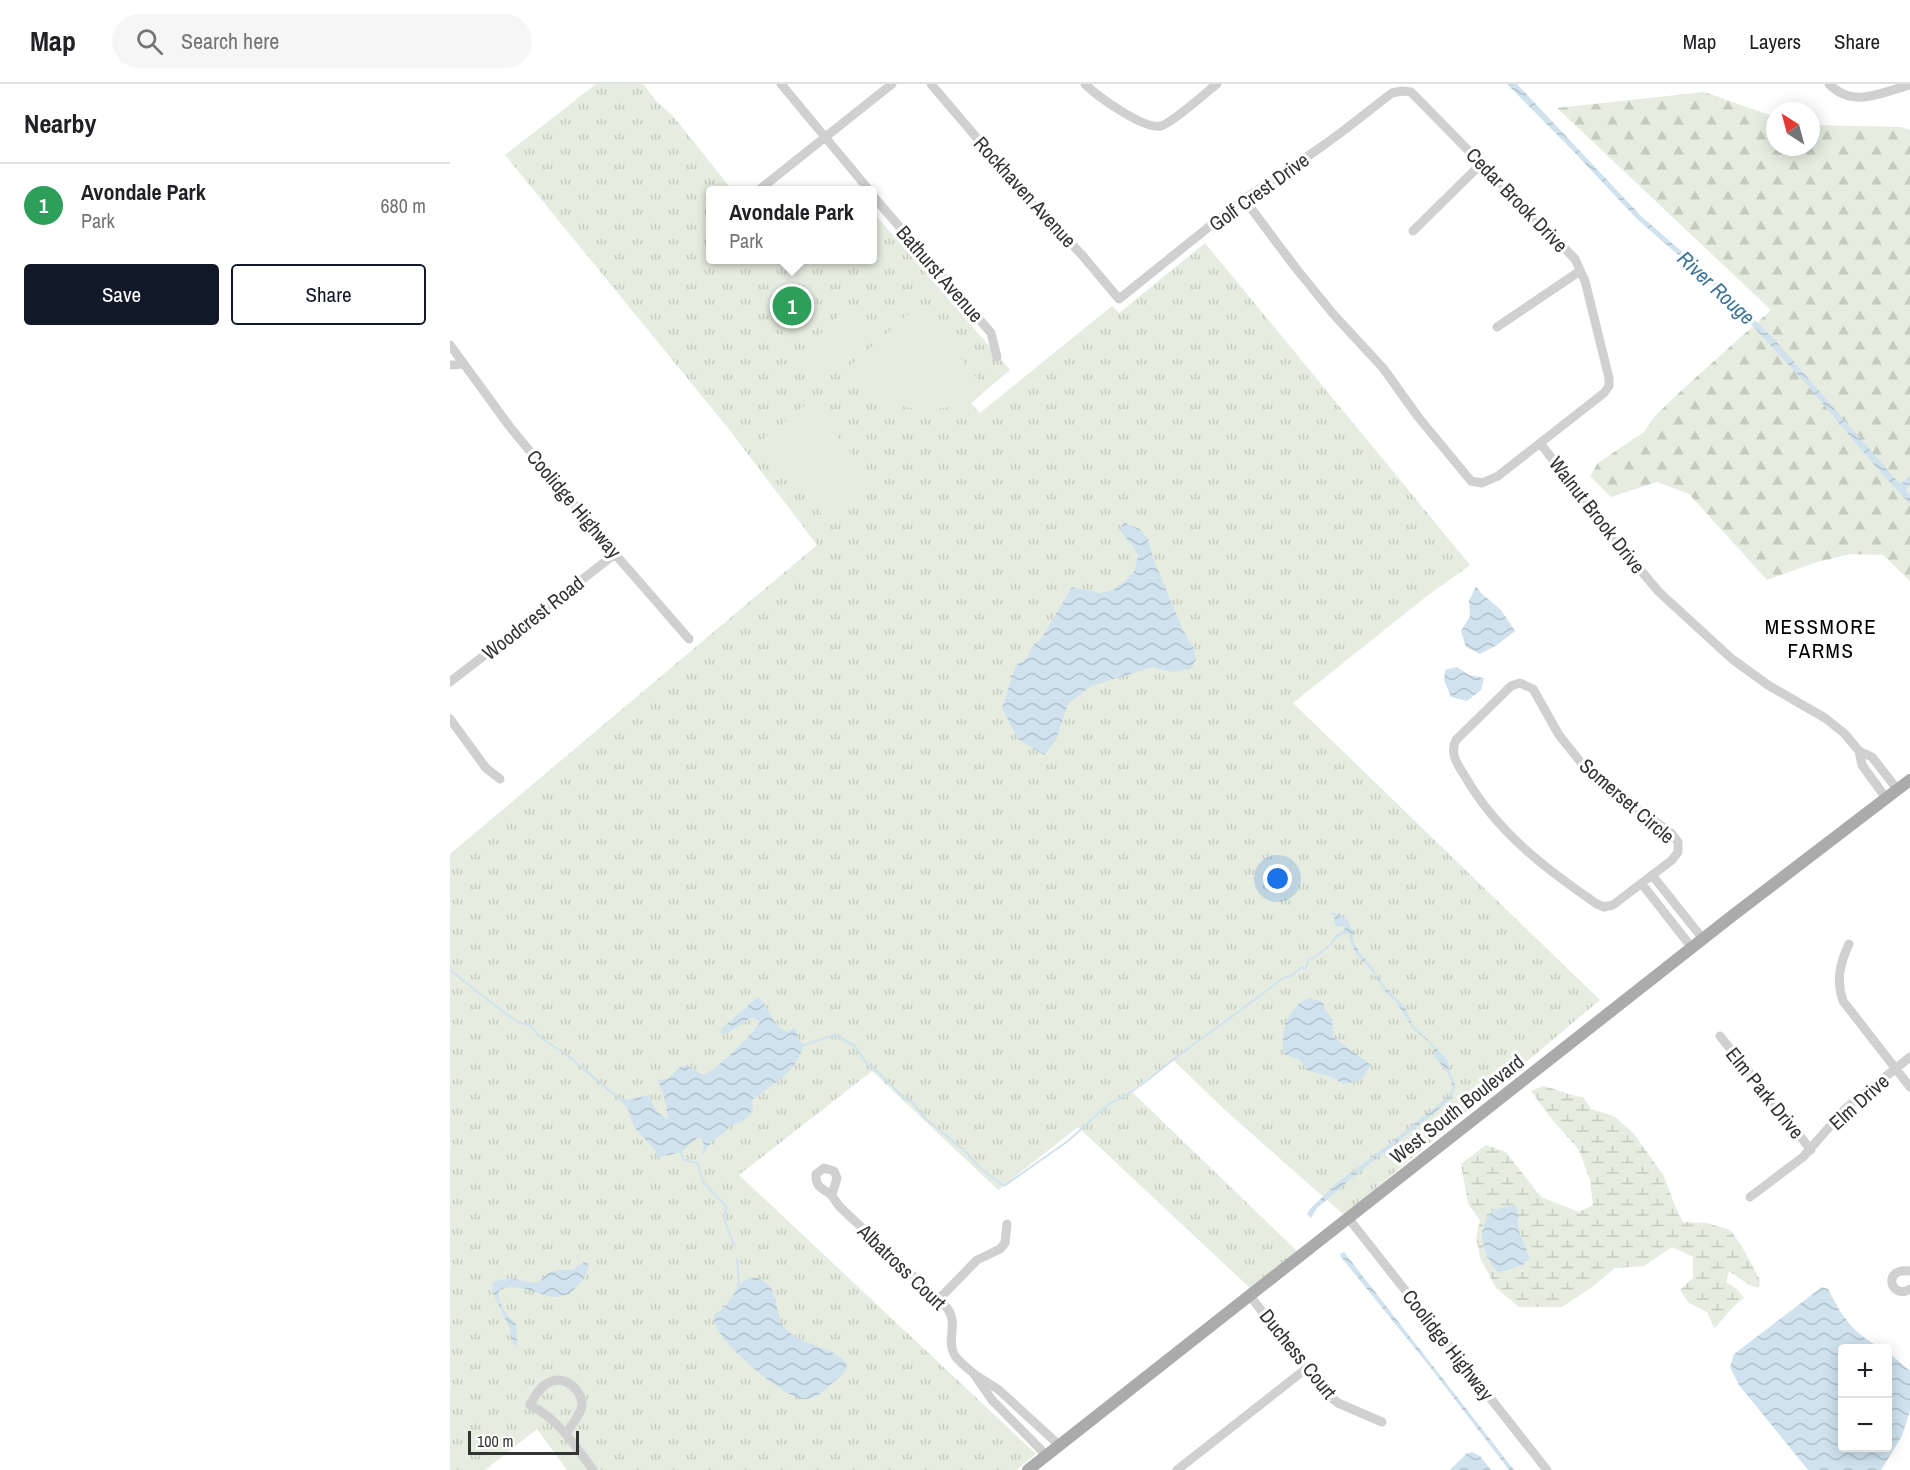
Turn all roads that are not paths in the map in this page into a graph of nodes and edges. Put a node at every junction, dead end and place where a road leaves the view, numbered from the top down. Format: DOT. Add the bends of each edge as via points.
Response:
graph roads {
  1 [pos="781,84"];
  2 [pos="892,84"];
  3 [pos="931,84"];
  4 [pos="1085,84"];
  5 [pos="1217,84"];
  6 [pos="1829,84"];
  7 [pos="1910,85"];
  8 [pos="1402,90"];
  9 [pos="824,139"];
  10 [pos="1482,163"];
  11 [pos="764,186"];
  12 [pos="865,186"];
  13 [pos="1244,199"];
  14 [pos="877,201"];
  15 [pos="1413,231"];
  16 [pos="1580,271"];
  17 [pos="1119,299"];
  18 [pos="1497,327"];
  19 [pos="450,345"];
  20 [pos="997,357"];
  21 [pos="464,364"];
  22 [pos="450,365"];
  23 [pos="1540,443"];
  24 [pos="615,554"];
  25 [pos="689,639"];
  26 [pos="450,682"];
  27 [pos="450,719"];
  28 [pos="1859,751"];
  29 [pos="1881,768"];
  30 [pos="1870,777"];
  31 [pos="500,779"];
  32 [pos="1910,780"];
  33 [pos="1898,789"];
  34 [pos="1886,798"];
  35 [pos="1653,875"];
  36 [pos="1642,884"];
  37 [pos="1702,939"];
  38 [pos="1849,944"];
  39 [pos="1692,948"];
  40 [pos="1720,1036"];
  41 [pos="1910,1057"];
  42 [pos="1895,1069"];
  43 [pos="1910,1088"];
  44 [pos="1811,1150"];
  45 [pos="832,1195"];
  46 [pos="1750,1197"];
  47 [pos="1349,1219"];
  48 [pos="1007,1224"];
  49 [pos="1910,1271"];
  50 [pos="1910,1289"];
  51 [pos="1250,1296"];
  52 [pos="938,1300"];
  53 [pos="1307,1368"];
  54 [pos="974,1374"];
  55 [pos="1382,1422"];
  56 [pos="567,1432"];
  57 [pos="1059,1445"];
  58 [pos="1046,1455"];
  59 [pos="593,1470"];
  60 [pos="1028,1470"];
  61 [pos="1177,1470"];
  62 [pos="1547,1470"];
  1 -- 9 [label="street"];
  2 -- 9 [label="street"];
  3 -- 17 [label="street, Rockhaven Avenue"];
  4 -- 5 [label="street" via="1118,109 1160,126"];
  6 -- 7 [label="street" via="1843,95 1858,98"];
  8 -- 10 [label="street, Cedar Brook Drive" via="1415,95"];
  8 -- 13 [label="street, Golf Crest Drive" via="1392,93 1319,149"];
  9 -- 11 [label="street"];
  9 -- 12 [label="street"];
  10 -- 15 [label="street"];
  10 -- 16 [label="street, Cedar Brook Drive" via="1575,259"];
  13 -- 17 [label="street, Golf Crest Drive"];
  13 -- 23 [label="street, Walnut Brook Drive" via="1294,267 1383,368 1471,480 1488,482"];
  14 -- 20 [label="street, Bathurst Avenue" via="991,333"];
  16 -- 18 [label="street"];
  16 -- 23 [label="street, Cedar Brook Drive" via="1609,386"];
  19 -- 21 [label="street, Coolidge Highway"];
  21 -- 22 [label="street"];
  21 -- 24 [label="street, Coolidge Highway" via="501,416"];
  23 -- 28 [label="street, Walnut Brook Drive" via="1633,562 1672,605 1732,659 1825,718"];
  24 -- 25 [label="street, Coolidge Highway"];
  24 -- 26 [label="street, Woodcrest Road"];
  27 -- 31 [label="street" via="486,768"];
  28 -- 29 [label="street, Walnut Brook Drive" via="1872,757"];
  28 -- 30 [label="street, Walnut Brook Drive"];
  29 -- 30 [label="street"];
  29 -- 33 [label="street, Walnut Brook Drive"];
  30 -- 34 [label="street, Walnut Brook Drive"];
  32 -- 33 [label="main road, West South Boulevard"];
  33 -- 34 [label="main road, West South Boulevard"];
  34 -- 37 [label="main road, West South Boulevard"];
  35 -- 36 [label="street, Somerset Circle"];
  35 -- 36 [label="street, Somerset Circle" via="1676,856 1679,845 1675,836 1583,765 1559,735 1533,689 1520,683 1511,686 1454,744 1454,758 1476,795 1519,845 1598,904 1613,905"];
  35 -- 37 [label="street"];
  36 -- 39 [label="street"];
  37 -- 39 [label="main road, West South Boulevard"];
  38 -- 42 [label="street" via="1839,970 1843,1001"];
  39 -- 47 [label="main road, West South Boulevard"];
  40 -- 44 [label="street, Elm Park Drive"];
  41 -- 42 [label="street, Elm Drive"];
  42 -- 43 [label="street"];
  42 -- 44 [label="street, Elm Drive" via="1845,1109"];
  44 -- 46 [label="street, Elm Drive"];
  45 -- 52 [label="street, Albatross Court" via="840,1208"];
  47 -- 51 [label="main road, West South Boulevard"];
  47 -- 62 [label="street, Coolidge Highway"];
  48 -- 52 [label="street" via="1005,1243 1000,1249 972,1264"];
  49 -- 50 [label="street" via="1900,1271 1892,1280 1898,1291"];
  51 -- 53 [label="street, Duchess Court"];
  51 -- 57 [label="main road, West South Boulevard"];
  52 -- 54 [label="street, Albatross Court" via="953,1319 954,1355"];
  53 -- 55 [label="street, Duchess Court" via="1338,1403"];
  53 -- 61 [label="street"];
  54 -- 57 [label="street, Albatross Court" via="999,1390"];
  54 -- 58 [label="street, Albatross Court" via="992,1400"];
  56 -- 56 [label="street" via="582,1405 579,1393 566,1382 553,1381 542,1388 530,1405"];
  56 -- 59 [label="street"];
  57 -- 58 [label="main road, West South Boulevard"];
  58 -- 60 [label="main road, West South Boulevard"];
}
